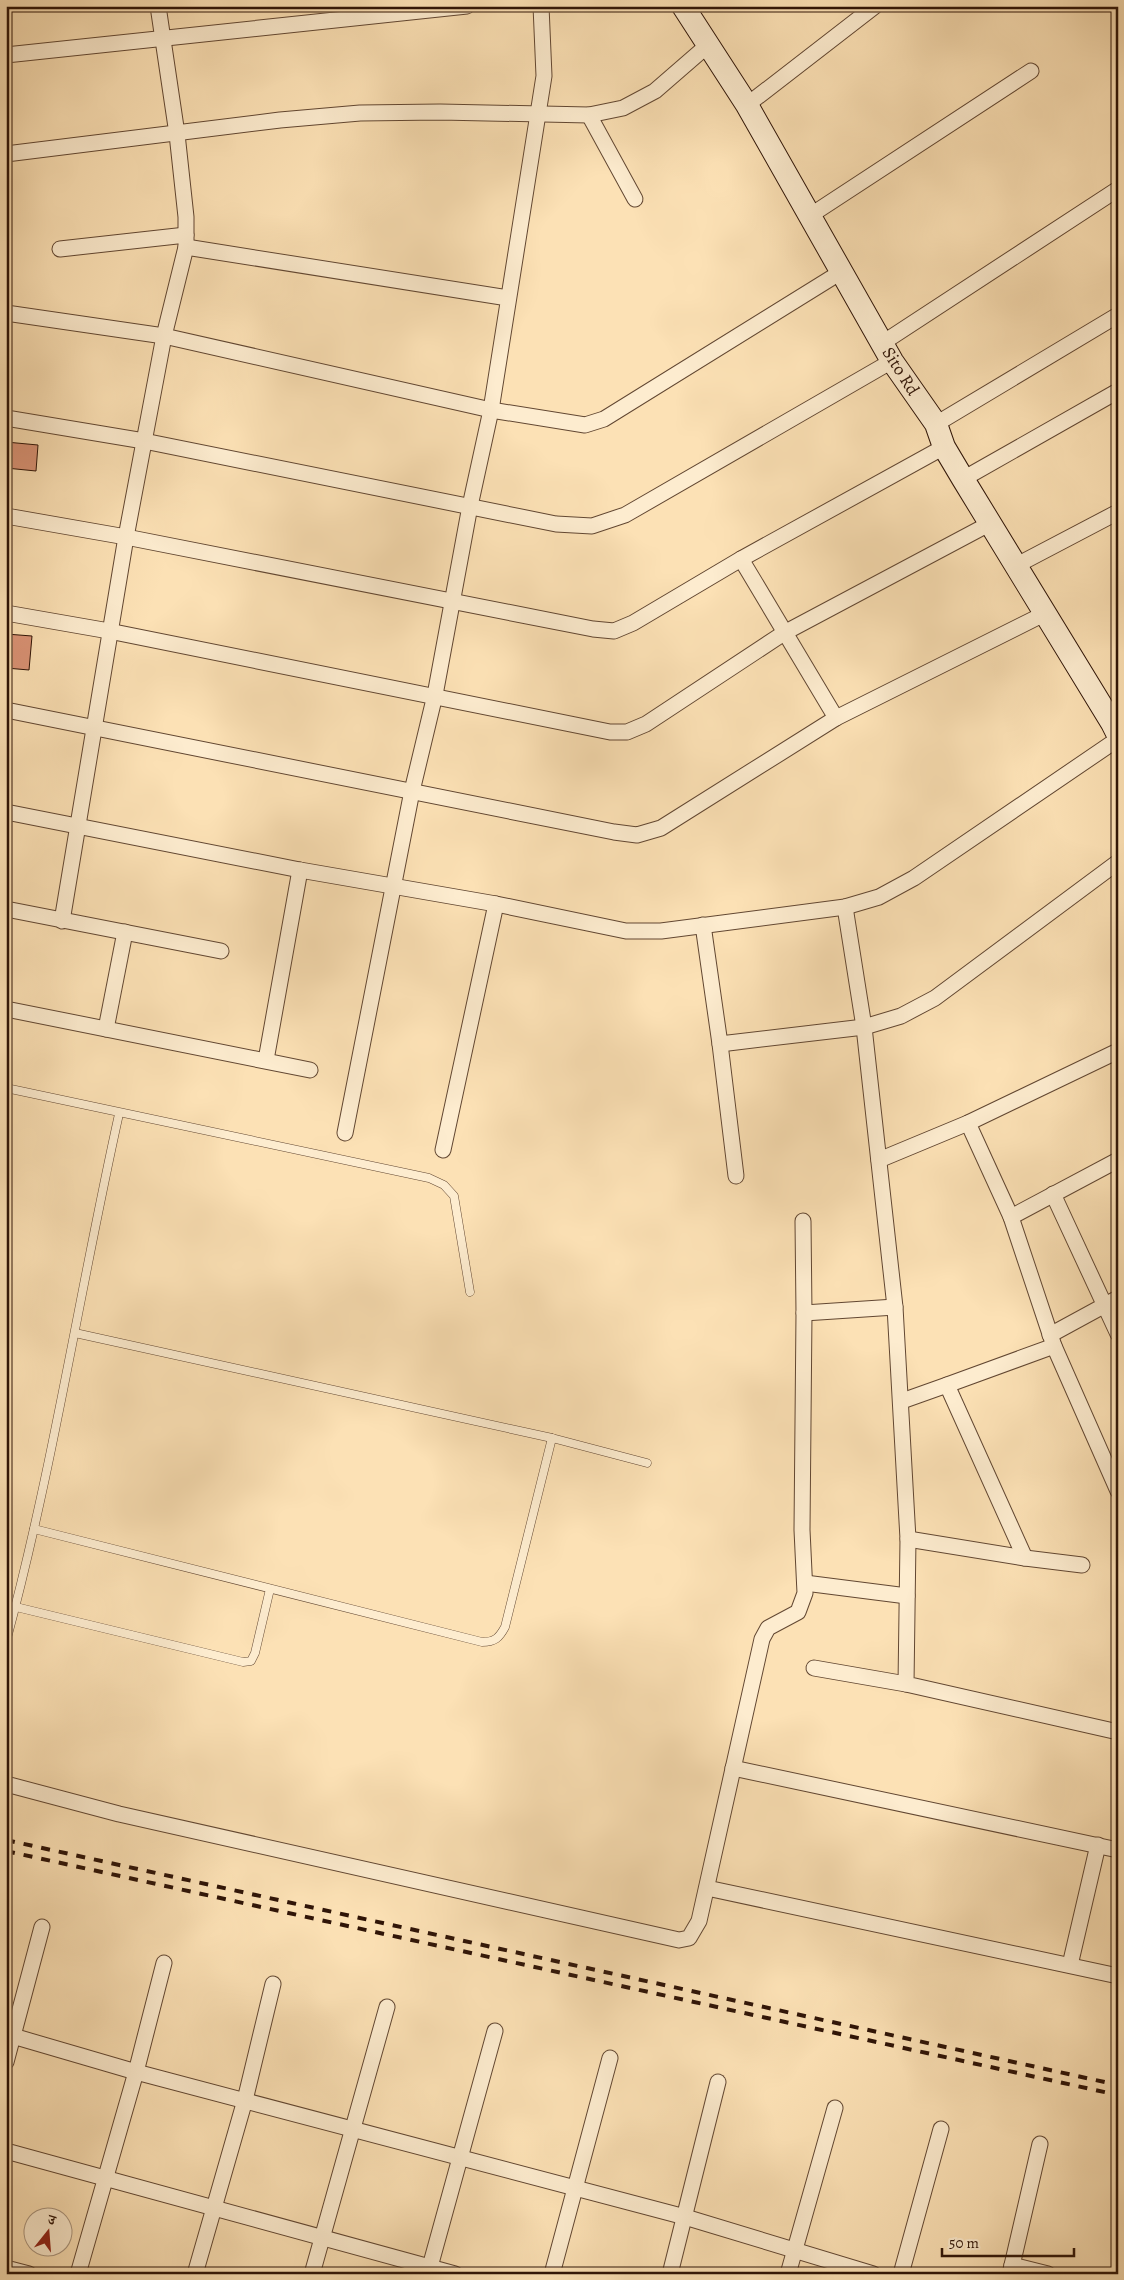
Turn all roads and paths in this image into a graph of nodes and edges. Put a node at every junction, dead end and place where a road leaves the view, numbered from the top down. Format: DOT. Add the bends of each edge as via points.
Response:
graph roads {
  1 [pos="158,6"];
  2 [pos="467,6"];
  3 [pos="541,6"];
  4 [pos="683,6"];
  5 [pos="875,6"];
  6 [pos="163,39"];
  7 [pos="708,44"];
  8 [pos="6,55"];
  9 [pos="1031,71"];
  10 [pos="747,105"];
  11 [pos="539,113"];
  12 [pos="589,115"];
  13 [pos="176,134"];
  14 [pos="6,154"];
  15 [pos="1118,189"];
  16 [pos="635,199"];
  17 [pos="811,215"];
  18 [pos="186,241"];
  19 [pos="60,249"];
  20 [pos="841,272"];
  21 [pos="508,298"];
  22 [pos="6,313"];
  23 [pos="1118,314"];
  24 [pos="164,336"];
  25 [pos="888,351"];
  26 [pos="1118,391"];
  27 [pos="490,410"];
  28 [pos="6,418"];
  29 [pos="936,424"];
  30 [pos="144,441"];
  31 [pos="944,447"];
  32 [pos="963,479"];
  33 [pos="470,506"];
  34 [pos="1118,512"];
  35 [pos="6,516"];
  36 [pos="989,524"];
  37 [pos="126,537"];
  38 [pos="741,559"];
  39 [pos="1017,565"];
  40 [pos="453,601"];
  41 [pos="1046,613"];
  42 [pos="6,614"];
  43 [pos="109,631"];
  44 [pos="784,633"];
  45 [pos="435,695"];
  46 [pos="6,710"];
  47 [pos="836,718"];
  48 [pos="94,727"];
  49 [pos="1116,729"];
  50 [pos="412,791"];
  51 [pos="6,812"];
  52 [pos="78,825"];
  53 [pos="1118,862"];
  54 [pos="300,870"];
  55 [pos="394,885"];
  56 [pos="496,904"];
  57 [pos="845,907"];
  58 [pos="6,909"];
  59 [pos="62,920"];
  60 [pos="703,925"];
  61 [pos="125,932"];
  62 [pos="220,951"];
  63 [pos="6,1009"];
  64 [pos="864,1027"];
  65 [pos="106,1028"];
  66 [pos="720,1044"];
  67 [pos="1118,1051"];
  68 [pos="266,1060"];
  69 [pos="310,1070"];
  70 [pos="6,1088"];
  71 [pos="119,1114"];
  72 [pos="968,1123"];
  73 [pos="345,1133"];
  74 [pos="442,1150"];
  75 [pos="879,1160"];
  76 [pos="1118,1160"];
  77 [pos="736,1176"];
  78 [pos="1053,1194"];
  79 [pos="1011,1217"];
  80 [pos="803,1221"];
  81 [pos="470,1292"];
  82 [pos="1118,1298"];
  83 [pos="1104,1305"];
  84 [pos="895,1307"];
  85 [pos="804,1313"];
  86 [pos="75,1333"];
  87 [pos="1118,1334"];
  88 [pos="1052,1340"];
  89 [pos="947,1385"];
  90 [pos="902,1402"];
  91 [pos="552,1438"];
  92 [pos="647,1463"];
  93 [pos="1118,1491"];
  94 [pos="34,1529"];
  95 [pos="908,1539"];
  96 [pos="1025,1558"];
  97 [pos="1082,1564"];
  98 [pos="805,1583"];
  99 [pos="270,1589"];
  100 [pos="907,1596"];
  101 [pos="16,1607"];
  102 [pos="6,1642"];
  103 [pos="814,1668"];
  104 [pos="906,1684"];
  105 [pos="1118,1732"];
  106 [pos="733,1768"];
  107 [pos="6,1784"];
  108 [pos="1098,1845"];
  109 [pos="1118,1850"];
  110 [pos="707,1888"];
  111 [pos="42,1927"];
  112 [pos="164,1963"];
  113 [pos="1070,1965"];
  114 [pos="1118,1976"];
  115 [pos="273,1984"];
  116 [pos="387,2007"];
  117 [pos="495,2031"];
  118 [pos="10,2035"];
  119 [pos="610,2058"];
  120 [pos="6,2062"];
  121 [pos="136,2072"];
  122 [pos="718,2082"];
  123 [pos="245,2100"];
  124 [pos="835,2108"];
  125 [pos="352,2128"];
  126 [pos="941,2129"];
  127 [pos="1040,2144"];
  128 [pos="6,2152"];
  129 [pos="461,2157"];
  130 [pos="105,2177"];
  131 [pos="576,2190"];
  132 [pos="213,2207"];
  133 [pos="685,2217"];
  134 [pos="323,2238"];
  135 [pos="794,2252"];
  136 [pos="6,2268"];
  137 [pos="1011,2269"];
  138 [pos="429,2271"];
  139 [pos="29,2274"];
  140 [pos="78,2274"];
  141 [pos="195,2274"];
  142 [pos="312,2274"];
  143 [pos="454,2274"];
  144 [pos="552,2274"];
  145 [pos="670,2274"];
  146 [pos="788,2274"];
  147 [pos="873,2274"];
  148 [pos="901,2274"];
  149 [pos="1048,2274"];
  1 -- 6 [label="street"];
  2 -- 6 [label="street"];
  3 -- 11 [label="street" via="544,76"];
  4 -- 7 [label="main road, Sito Rd"];
  5 -- 10 [label="street"];
  6 -- 8 [label="street"];
  6 -- 13 [label="street"];
  7 -- 10 [label="main road, Sito Rd"];
  7 -- 12 [label="street" via="655,91 623,108"];
  9 -- 17 [label="street"];
  10 -- 17 [label="main road, Sito Rd"];
  11 -- 12 [label="street"];
  11 -- 13 [label="street" via="360,113"];
  11 -- 21 [label="street"];
  12 -- 16 [label="street"];
  13 -- 14 [label="street"];
  13 -- 18 [label="street"];
  15 -- 25 [label="street"];
  17 -- 20 [label="main road, Sito Rd"];
  18 -- 19 [label="street"];
  18 -- 21 [label="street"];
  18 -- 24 [label="street"];
  20 -- 25 [label="main road, Sito Rd"];
  20 -- 27 [label="street" via="604,419 586,425"];
  21 -- 27 [label="street"];
  22 -- 24 [label="street"];
  23 -- 29 [label="street"];
  24 -- 27 [label="street"];
  24 -- 30 [label="street"];
  25 -- 29 [label="main road, Sito Rd"];
  25 -- 33 [label="street" via="625,514 592,526 556,524"];
  26 -- 32 [label="street"];
  27 -- 33 [label="street"];
  28 -- 30 [label="street"];
  29 -- 31 [label="main road, Sito Rd"];
  30 -- 33 [label="street"];
  30 -- 37 [label="street"];
  31 -- 32 [label="main road, Sito Rd"];
  31 -- 38 [label="street"];
  32 -- 36 [label="main road, Sito Rd"];
  33 -- 40 [label="street"];
  34 -- 39 [label="street"];
  35 -- 37 [label="street"];
  36 -- 39 [label="main road, Sito Rd"];
  36 -- 44 [label="street"];
  37 -- 40 [label="street"];
  37 -- 43 [label="street"];
  38 -- 40 [label="street" via="614,631"];
  38 -- 44 [label="street"];
  39 -- 41 [label="main road, Sito Rd"];
  40 -- 45 [label="street"];
  41 -- 47 [label="street"];
  41 -- 49 [label="main road, Sito Rd"];
  42 -- 43 [label="street"];
  43 -- 45 [label="street"];
  43 -- 48 [label="street"];
  44 -- 45 [label="street" via="646,724 627,732 610,732"];
  44 -- 47 [label="street"];
  45 -- 50 [label="street"];
  46 -- 48 [label="street"];
  47 -- 50 [label="street" via="661,828 637,835"];
  48 -- 50 [label="street"];
  48 -- 52 [label="street"];
  49 -- 57 [label="street" via="914,878 880,897"];
  50 -- 55 [label="street"];
  51 -- 52 [label="street"];
  52 -- 54 [label="street"];
  52 -- 59 [label="street"];
  53 -- 64 [label="street" via="934,998 901,1016"];
  54 -- 55 [label="street"];
  54 -- 68 [label="street"];
  55 -- 56 [label="street"];
  55 -- 73 [label="street"];
  56 -- 60 [label="street" via="626,931 662,931"];
  56 -- 74 [label="street"];
  57 -- 60 [label="street"];
  57 -- 64 [label="street"];
  58 -- 59 [label="street"];
  59 -- 61 [label="street"];
  60 -- 66 [label="street"];
  61 -- 62 [label="street"];
  61 -- 65 [label="street"];
  63 -- 65 [label="street"];
  64 -- 66 [label="street"];
  64 -- 75 [label="street"];
  65 -- 68 [label="street"];
  66 -- 77 [label="street"];
  67 -- 72 [label="street"];
  68 -- 69 [label="street"];
  70 -- 71 [label="lane"];
  71 -- 81 [label="lane" via="429,1178 444,1185 454,1196"];
  71 -- 86 [label="lane"];
  72 -- 75 [label="street"];
  72 -- 79 [label="street"];
  75 -- 84 [label="street"];
  76 -- 78 [label="street"];
  78 -- 79 [label="street"];
  78 -- 83 [label="street"];
  79 -- 88 [label="street"];
  80 -- 85 [label="street"];
  82 -- 83 [label="street"];
  83 -- 87 [label="street"];
  83 -- 88 [label="street"];
  84 -- 85 [label="street"];
  84 -- 90 [label="street"];
  85 -- 98 [label="street" via="802,1473"];
  86 -- 91 [label="lane"];
  86 -- 94 [label="lane"];
  88 -- 89 [label="street"];
  88 -- 93 [label="street"];
  89 -- 90 [label="street"];
  89 -- 96 [label="street"];
  90 -- 95 [label="street"];
  91 -- 92 [label="lane"];
  91 -- 99 [label="lane" via="505,1627 493,1642 482,1642"];
  94 -- 99 [label="lane"];
  94 -- 101 [label="lane"];
  95 -- 96 [label="street"];
  95 -- 100 [label="street"];
  96 -- 97 [label="street"];
  98 -- 100 [label="street"];
  98 -- 106 [label="street" via="798,1612 777,1621 762,1639"];
  99 -- 101 [label="lane" via="255,1653 251,1661 243,1662"];
  100 -- 104 [label="street"];
  101 -- 102 [label="lane"];
  103 -- 104 [label="street"];
  104 -- 105 [label="street"];
  106 -- 108 [label="street"];
  106 -- 110 [label="street"];
  107 -- 110 [label="street" via="119,1814 679,1940 689,1938 695,1930"];
  108 -- 109 [label="street"];
  108 -- 113 [label="street"];
  110 -- 113 [label="street"];
  111 -- 118 [label="street"];
  112 -- 121 [label="street"];
  113 -- 114 [label="street"];
  115 -- 123 [label="street"];
  116 -- 125 [label="street"];
  117 -- 129 [label="street"];
  118 -- 120 [label="street"];
  118 -- 121 [label="street"];
  119 -- 131 [label="street"];
  121 -- 123 [label="street"];
  121 -- 130 [label="street"];
  122 -- 133 [label="street"];
  123 -- 125 [label="street"];
  123 -- 132 [label="street"];
  124 -- 135 [label="street"];
  125 -- 129 [label="street"];
  125 -- 134 [label="street"];
  126 -- 148 [label="street"];
  127 -- 137 [label="street"];
  128 -- 130 [label="street"];
  129 -- 131 [label="street"];
  129 -- 138 [label="street"];
  130 -- 132 [label="street"];
  130 -- 140 [label="street"];
  131 -- 133 [label="street"];
  131 -- 144 [label="street"];
  132 -- 134 [label="street"];
  132 -- 141 [label="street"];
  133 -- 135 [label="street"];
  133 -- 145 [label="street"];
  134 -- 138 [label="street"];
  134 -- 142 [label="street"];
  135 -- 146 [label="street"];
  135 -- 147 [label="street"];
  136 -- 139 [label="street"];
  137 -- 149 [label="street"];
  138 -- 143 [label="street"];
}
